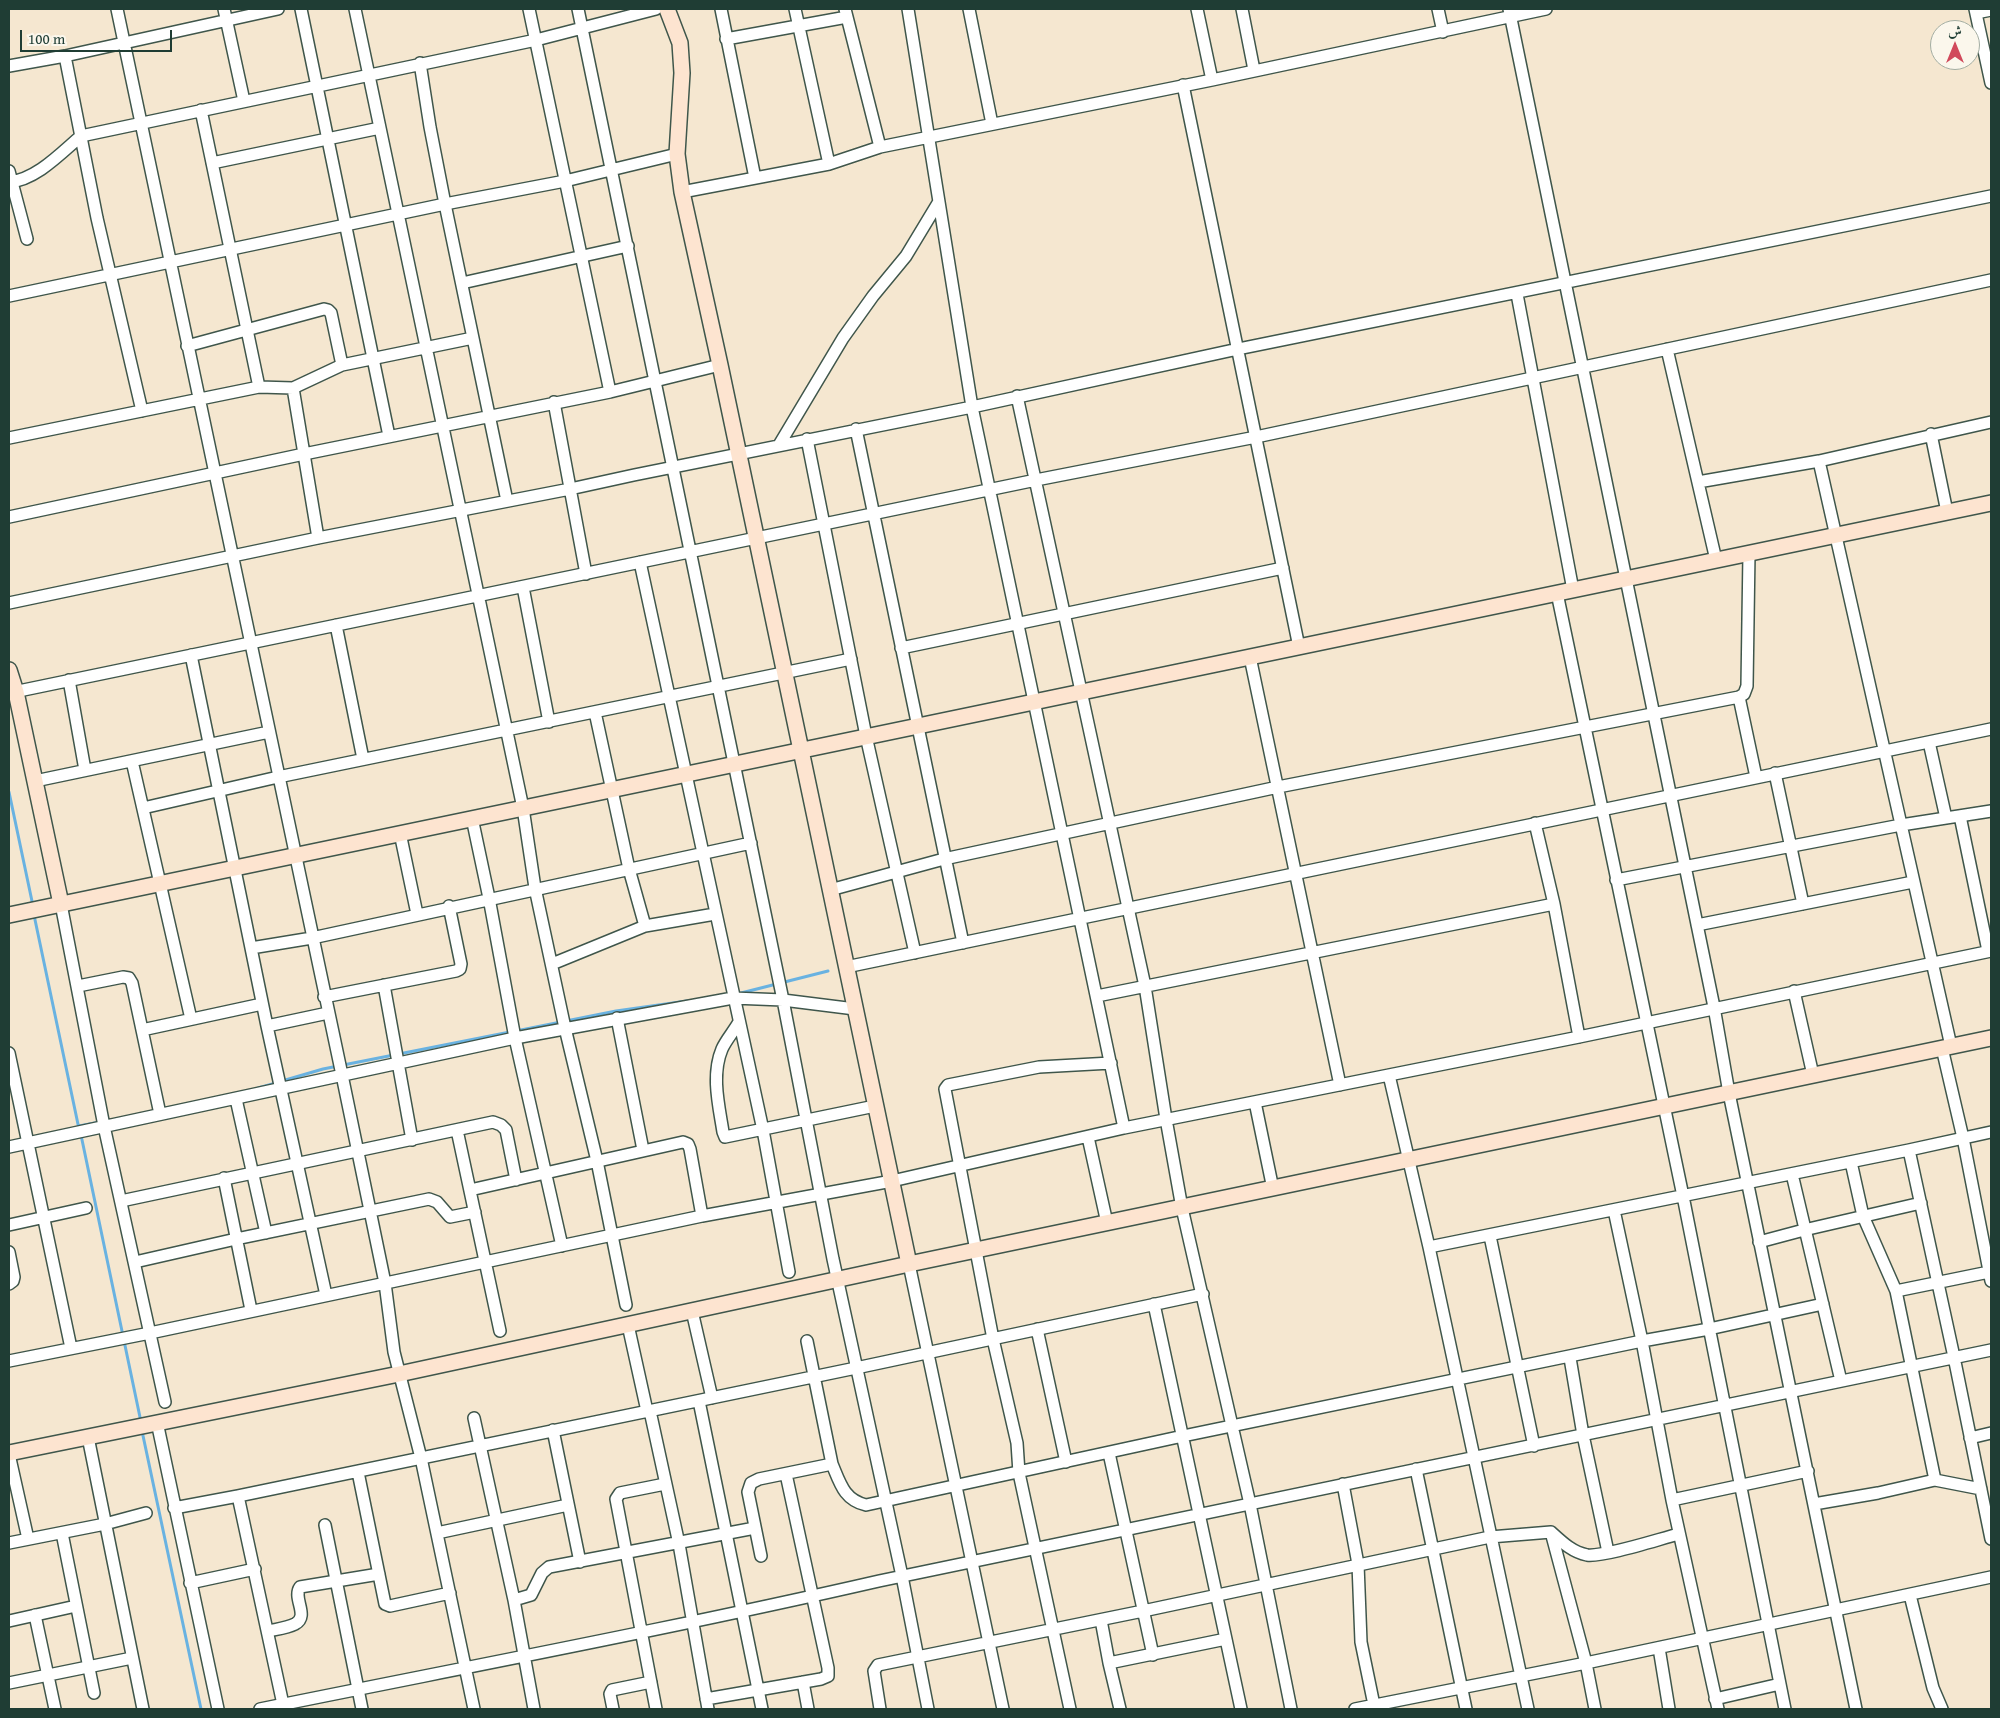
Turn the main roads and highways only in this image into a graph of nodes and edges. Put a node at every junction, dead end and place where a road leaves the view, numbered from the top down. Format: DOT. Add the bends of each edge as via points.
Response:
graph roads {
  1 [pos="667,9"];
  2 [pos="1991,503"];
  3 [pos="9,670"];
  4 [pos="12,692"];
  5 [pos="800,750"];
  6 [pos="61,904"];
  7 [pos="9,915"];
  8 [pos="1991,1038"];
  9 [pos="909,1264"];
  10 [pos="9,1453"];
  1 -- 5 [label="main road" via="680,43 682,73 677,154 682,192"];
  2 -- 5 [label="main road"];
  3 -- 4 [label="main road"];
  4 -- 6 [label="main road" via="35,780"];
  5 -- 6 [label="main road"];
  5 -- 9 [label="main road"];
  6 -- 7 [label="main road"];
  8 -- 9 [label="main road"];
  9 -- 10 [label="main road" via="628,1326"];
}
